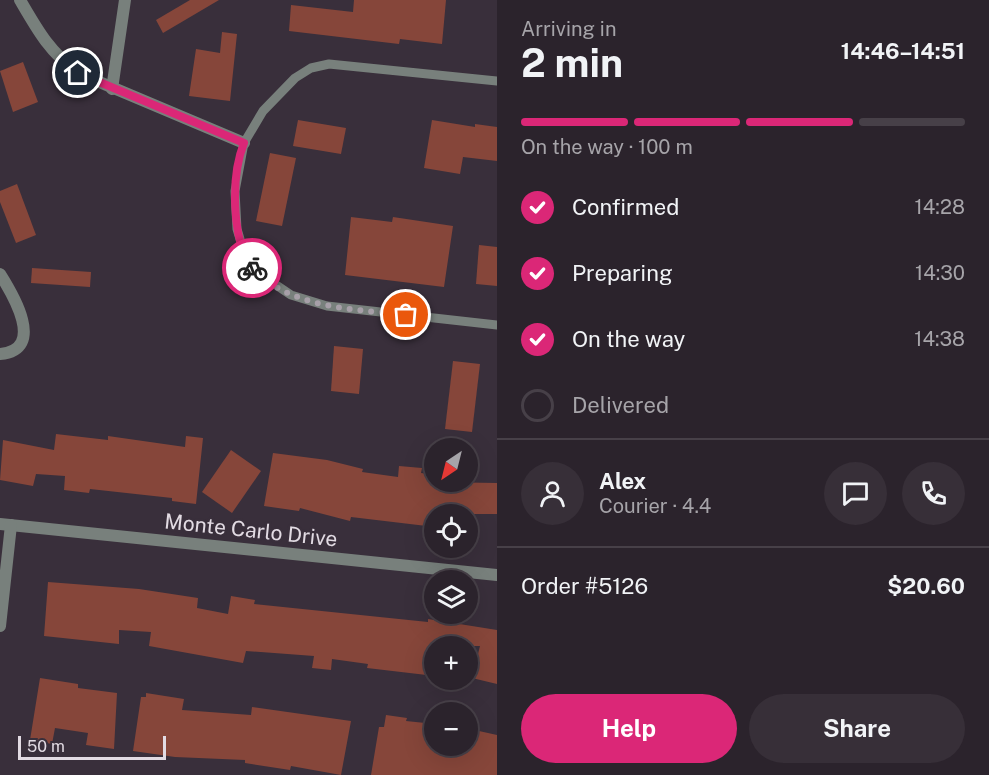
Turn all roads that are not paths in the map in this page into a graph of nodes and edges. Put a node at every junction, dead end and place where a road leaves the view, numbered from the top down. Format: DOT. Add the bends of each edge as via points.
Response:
graph roads {
  1 [pos="20,0"];
  2 [pos="125,0"];
  3 [pos="497,81"];
  4 [pos="112,89"];
  5 [pos="244,143"];
  6 [pos="0,274"];
  7 [pos="497,325"];
  8 [pos="0,354"];
  9 [pos="5,524"];
  10 [pos="497,575"];
  11 [pos="0,626"];
  1 -- 4 [label="street" via="57,58"];
  2 -- 4 [label="street"];
  3 -- 5 [label="lane" via="329,64 295,78 263,111"];
  4 -- 5 [label="street"];
  5 -- 7 [label="lane" via="235,191 237,229 246,259 254,270 291,295 327,306"];
  6 -- 8 [label="street" via="15,297 24,325 20,343 14,350"];
  9 -- 10 [label="street, Monte Carlo Drive"];
  9 -- 11 [label="street"];
}
